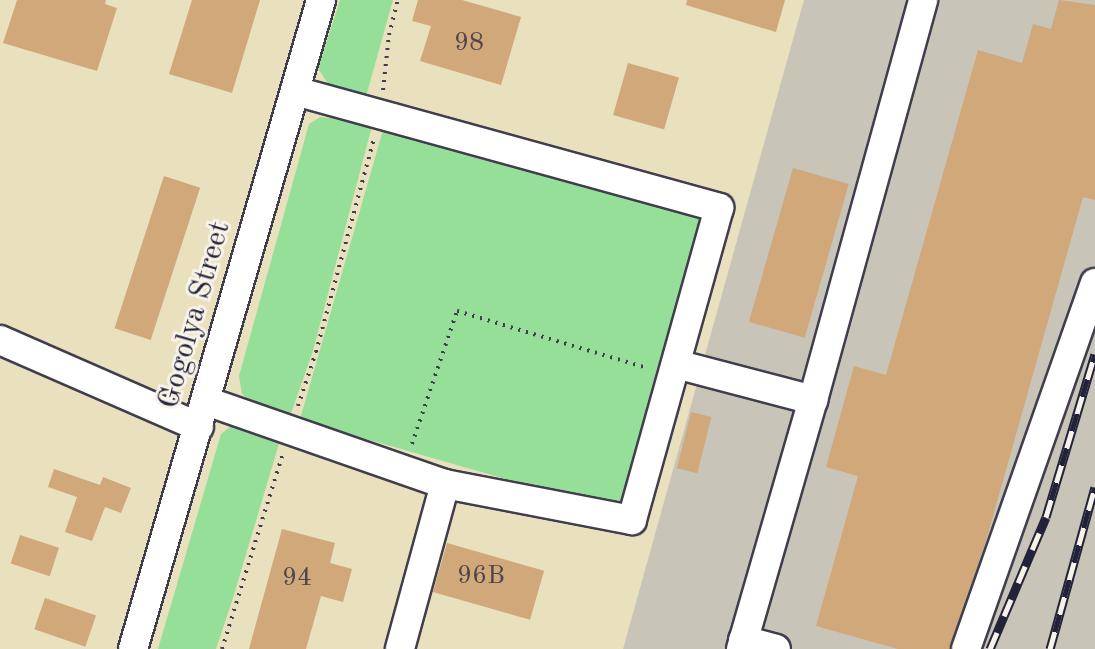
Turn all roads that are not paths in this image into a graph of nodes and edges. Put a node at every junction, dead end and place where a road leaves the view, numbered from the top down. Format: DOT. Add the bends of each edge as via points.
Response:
graph roads {
  1 [pos="321,0"];
  2 [pos="923,0"];
  3 [pos="295,91"];
  4 [pos="1095,283"];
  5 [pos="0,340"];
  6 [pos="674,370"];
  7 [pos="813,400"];
  8 [pos="202,414"];
  9 [pos="445,484"];
  10 [pos="742,644"];
  11 [pos="133,649"];
  12 [pos="400,649"];
  13 [pos="776,649"];
  14 [pos="966,649"];
  1 -- 3 [label="street, Gogolya Street"];
  2 -- 7 [label="street"];
  3 -- 6 [label="street" via="719,208"];
  3 -- 8 [label="street, Gogolya Street"];
  4 -- 14 [label="street"];
  5 -- 8 [label="street"];
  6 -- 7 [label="street"];
  6 -- 9 [label="street" via="632,520"];
  7 -- 10 [label="street"];
  8 -- 9 [label="street" via="290,430"];
  8 -- 11 [label="street, Gogolya Street"];
  9 -- 12 [label="street"];
  10 -- 13 [label="street"];
}
